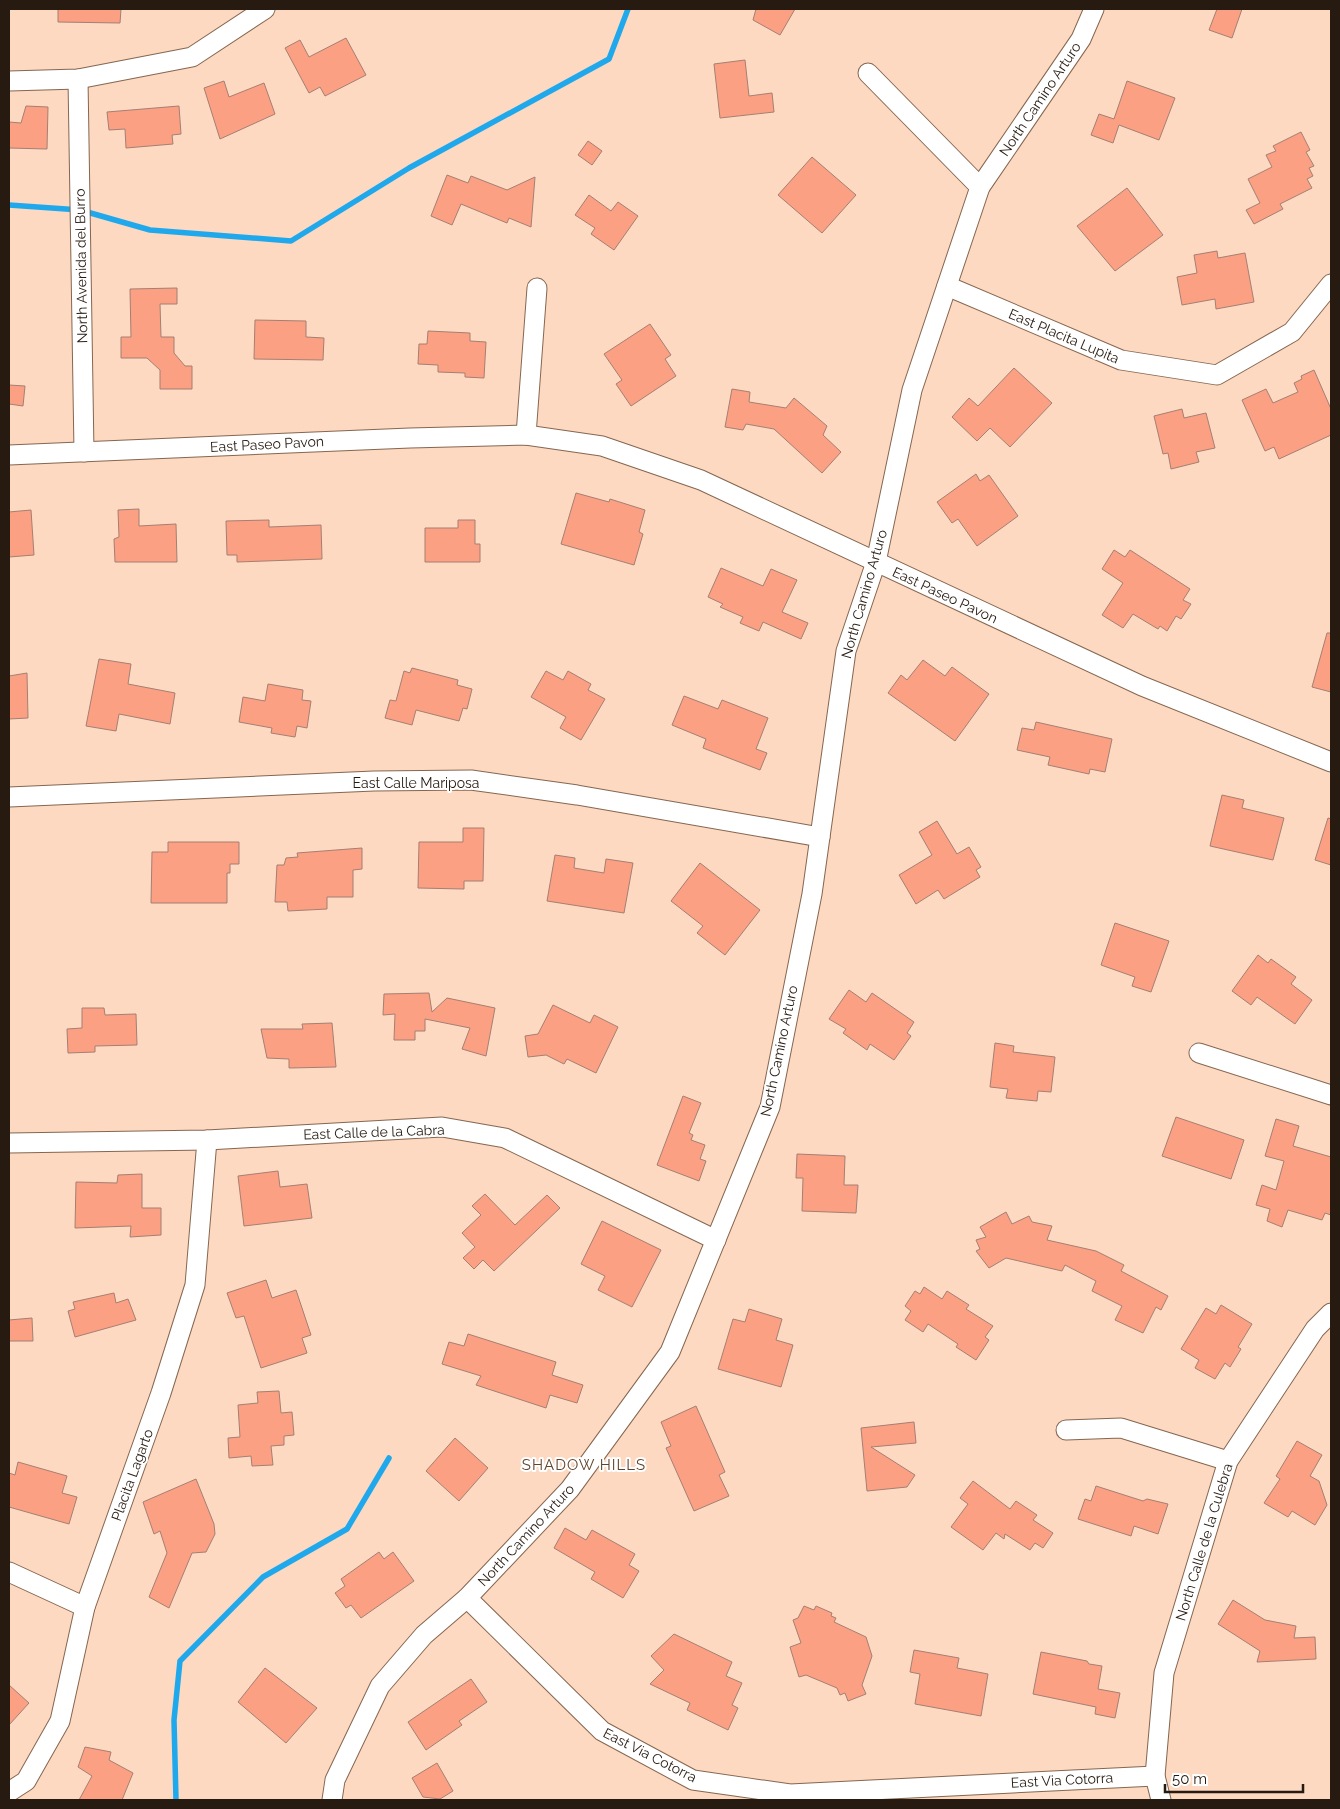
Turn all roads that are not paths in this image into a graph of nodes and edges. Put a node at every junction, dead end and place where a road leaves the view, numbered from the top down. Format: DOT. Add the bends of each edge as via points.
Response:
graph roads {
  1 [pos="265,9"];
  2 [pos="1094,9"];
  3 [pos="868,73"];
  4 [pos="78,79"];
  5 [pos="9,81"];
  6 [pos="980,187"];
  7 [pos="1331,284"];
  8 [pos="947,286"];
  9 [pos="537,288"];
  10 [pos="526,435"];
  11 [pos="84,452"];
  12 [pos="9,455"];
  13 [pos="876,562"];
  14 [pos="1331,762"];
  15 [pos="9,797"];
  16 [pos="820,837"];
  17 [pos="1199,1054"];
  18 [pos="1331,1095"];
  19 [pos="207,1140"];
  20 [pos="9,1143"];
  21 [pos="716,1240"];
  22 [pos="1331,1313"];
  23 [pos="1066,1430"];
  24 [pos="1228,1461"];
  25 [pos="9,1572"];
  26 [pos="467,1598"];
  27 [pos="85,1606"];
  28 [pos="1155,1776"];
  29 [pos="9,1792"];
  30 [pos="789,1797"];
  31 [pos="332,1800"];
  32 [pos="1161,1800"];
  1 -- 4 [label="street" via="192,58"];
  2 -- 6 [label="street, North Camino Arturo" via="1081,39"];
  3 -- 6 [label="street"];
  4 -- 5 [label="street"];
  4 -- 11 [label="street, North Avenida del Burro"];
  6 -- 8 [label="street, North Camino Arturo"];
  7 -- 8 [label="street, East Placita Lupita" via="1292,332 1217,375 1121,360"];
  8 -- 13 [label="street, North Camino Arturo" via="912,390"];
  9 -- 10 [label="street"];
  10 -- 11 [label="street, East Paseo Pavon"];
  10 -- 13 [label="street, East Paseo Pavon" via="602,446 701,480"];
  11 -- 12 [label="street, East Paseo Pavon"];
  13 -- 14 [label="street, East Paseo Pavon" via="1142,686"];
  13 -- 16 [label="street, North Camino Arturo" via="846,651"];
  15 -- 16 [label="street, East Calle Mariposa" via="374,781 470,780"];
  16 -- 21 [label="street, North Camino Arturo" via="812,894 770,1107"];
  17 -- 18 [label="street"];
  19 -- 20 [label="street, East Calle de la Cabra"];
  19 -- 21 [label="street, East Calle de la Cabra" via="442,1127 505,1138"];
  19 -- 27 [label="street, Placita Lagarto" via="195,1286 161,1393"];
  21 -- 26 [label="street, North Camino Arturo" via="670,1352 570,1488"];
  22 -- 24 [label="street, North Calle de la Culebra" via="1315,1329"];
  23 -- 24 [label="street" via="1121,1428"];
  24 -- 28 [label="street, North Calle de la Culebra" via="1164,1673"];
  25 -- 27 [label="street"];
  26 -- 30 [label="street, East Via Cotorra" via="602,1732 693,1780"];
  26 -- 31 [label="street, North Camino Arturo" via="424,1635 380,1686 335,1780"];
  27 -- 29 [label="street, Placita Lagarto" via="60,1722 26,1781"];
  28 -- 30 [label="street, East Via Cotorra"];
  28 -- 32 [label="street, North Calle de la Culebra"];
}
